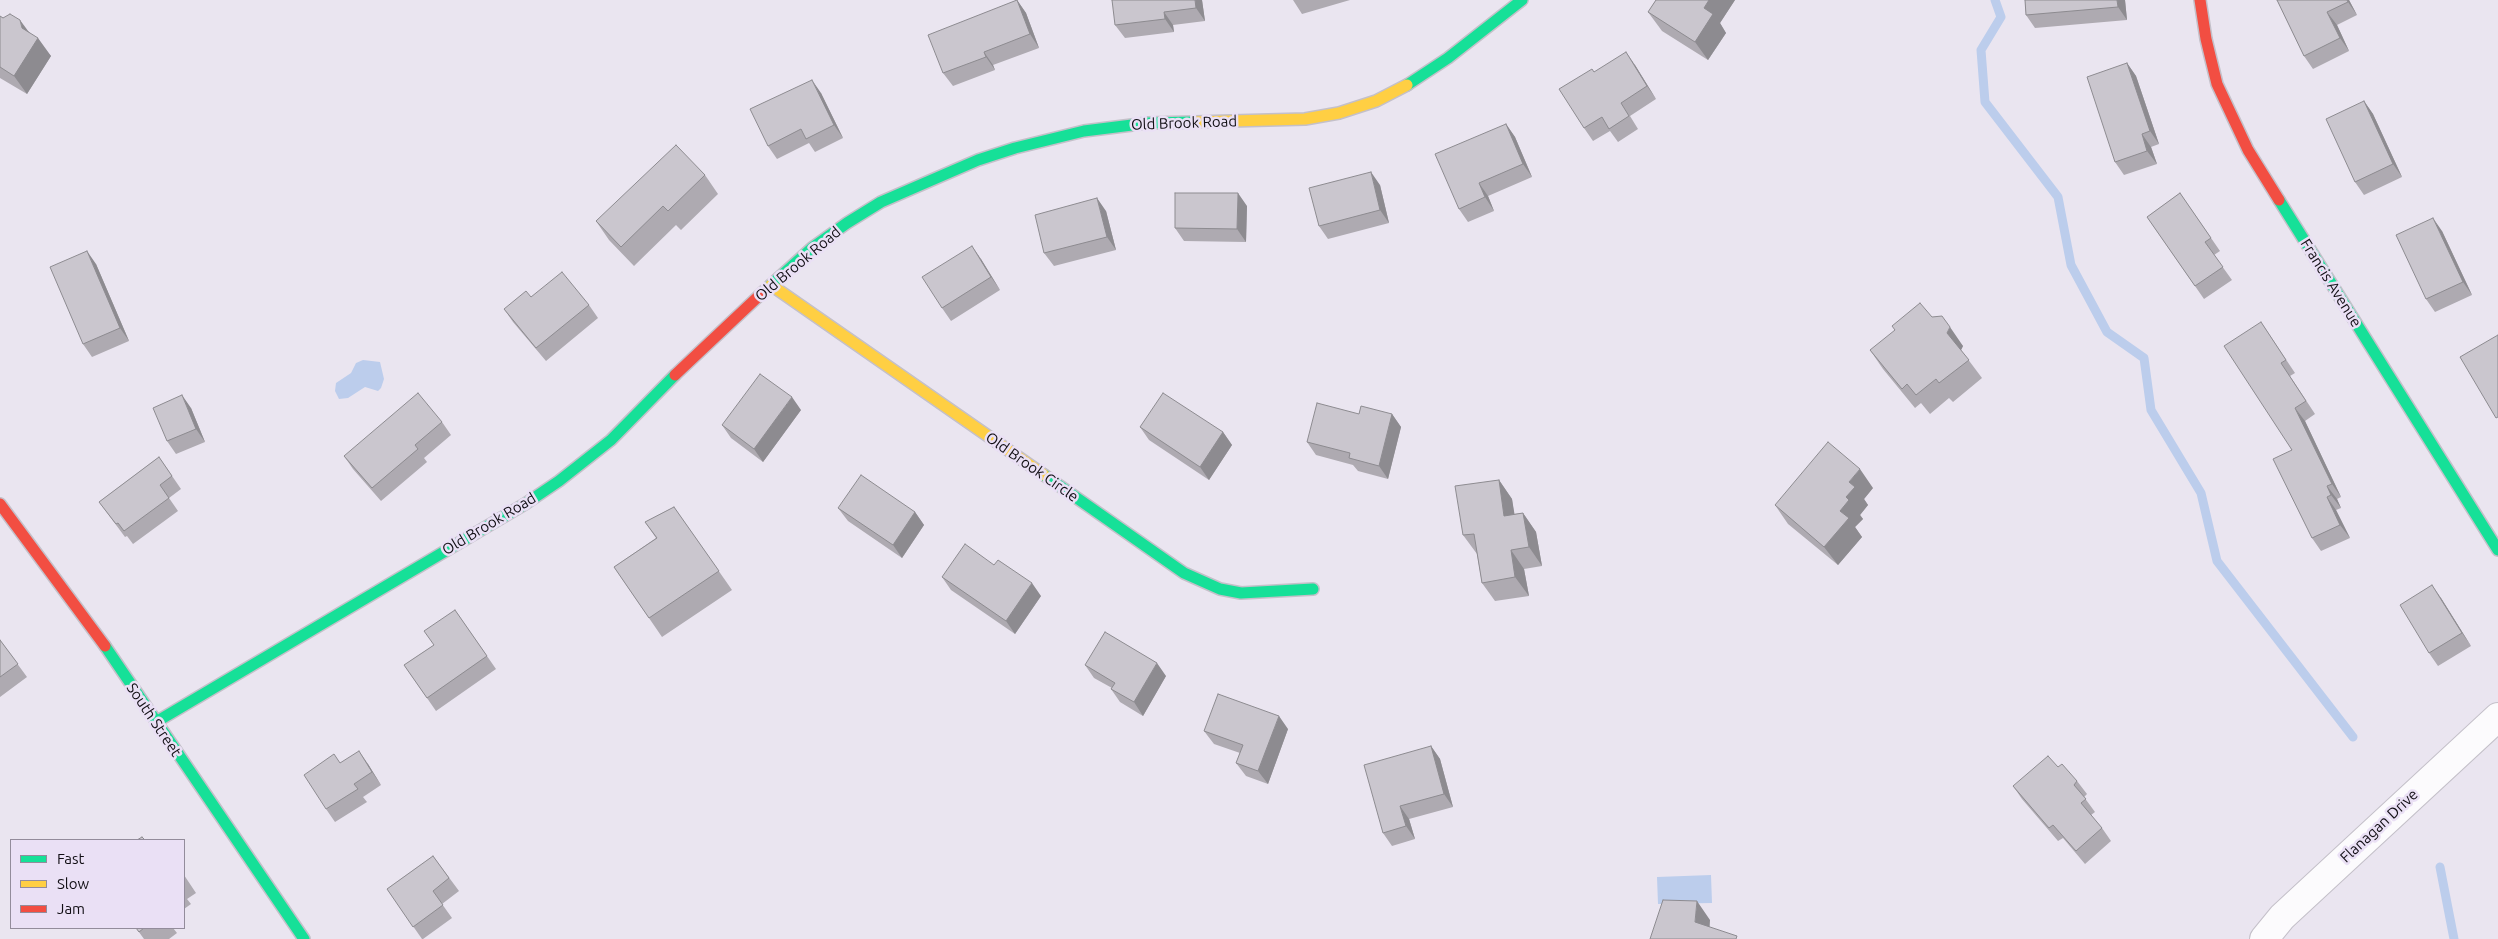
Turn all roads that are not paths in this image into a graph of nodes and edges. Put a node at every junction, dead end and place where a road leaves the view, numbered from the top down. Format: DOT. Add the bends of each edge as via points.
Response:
graph roads {
  1 [pos="1522,0"];
  2 [pos="2200,0"];
  3 [pos="771,285"];
  4 [pos="0,504"];
  5 [pos="2498,550"];
  6 [pos="1313,589"];
  7 [pos="2498,717"];
  8 [pos="156,722"];
  9 [pos="304,939"];
  10 [pos="2264,939"];
  1 -- 3 [label="street, Old Brook Road" via="1414,81 1376,100 1339,113 1305,119 1117,126 1037,142 978,160 912,187 861,214 812,248"];
  2 -- 5 [label="street, Francis Avenue" via="2217,84 2248,150"];
  3 -- 6 [label="street, Old Brook Circle" via="1184,573 1220,589 1241,593"];
  3 -- 8 [label="street, Old Brook Road" via="701,349 611,440 551,486"];
  4 -- 8 [label="street, South Street" via="82,612"];
  7 -- 10 [label="street, Flanagan Drive" via="2282,917"];
  8 -- 9 [label="street, South Street"];
}
